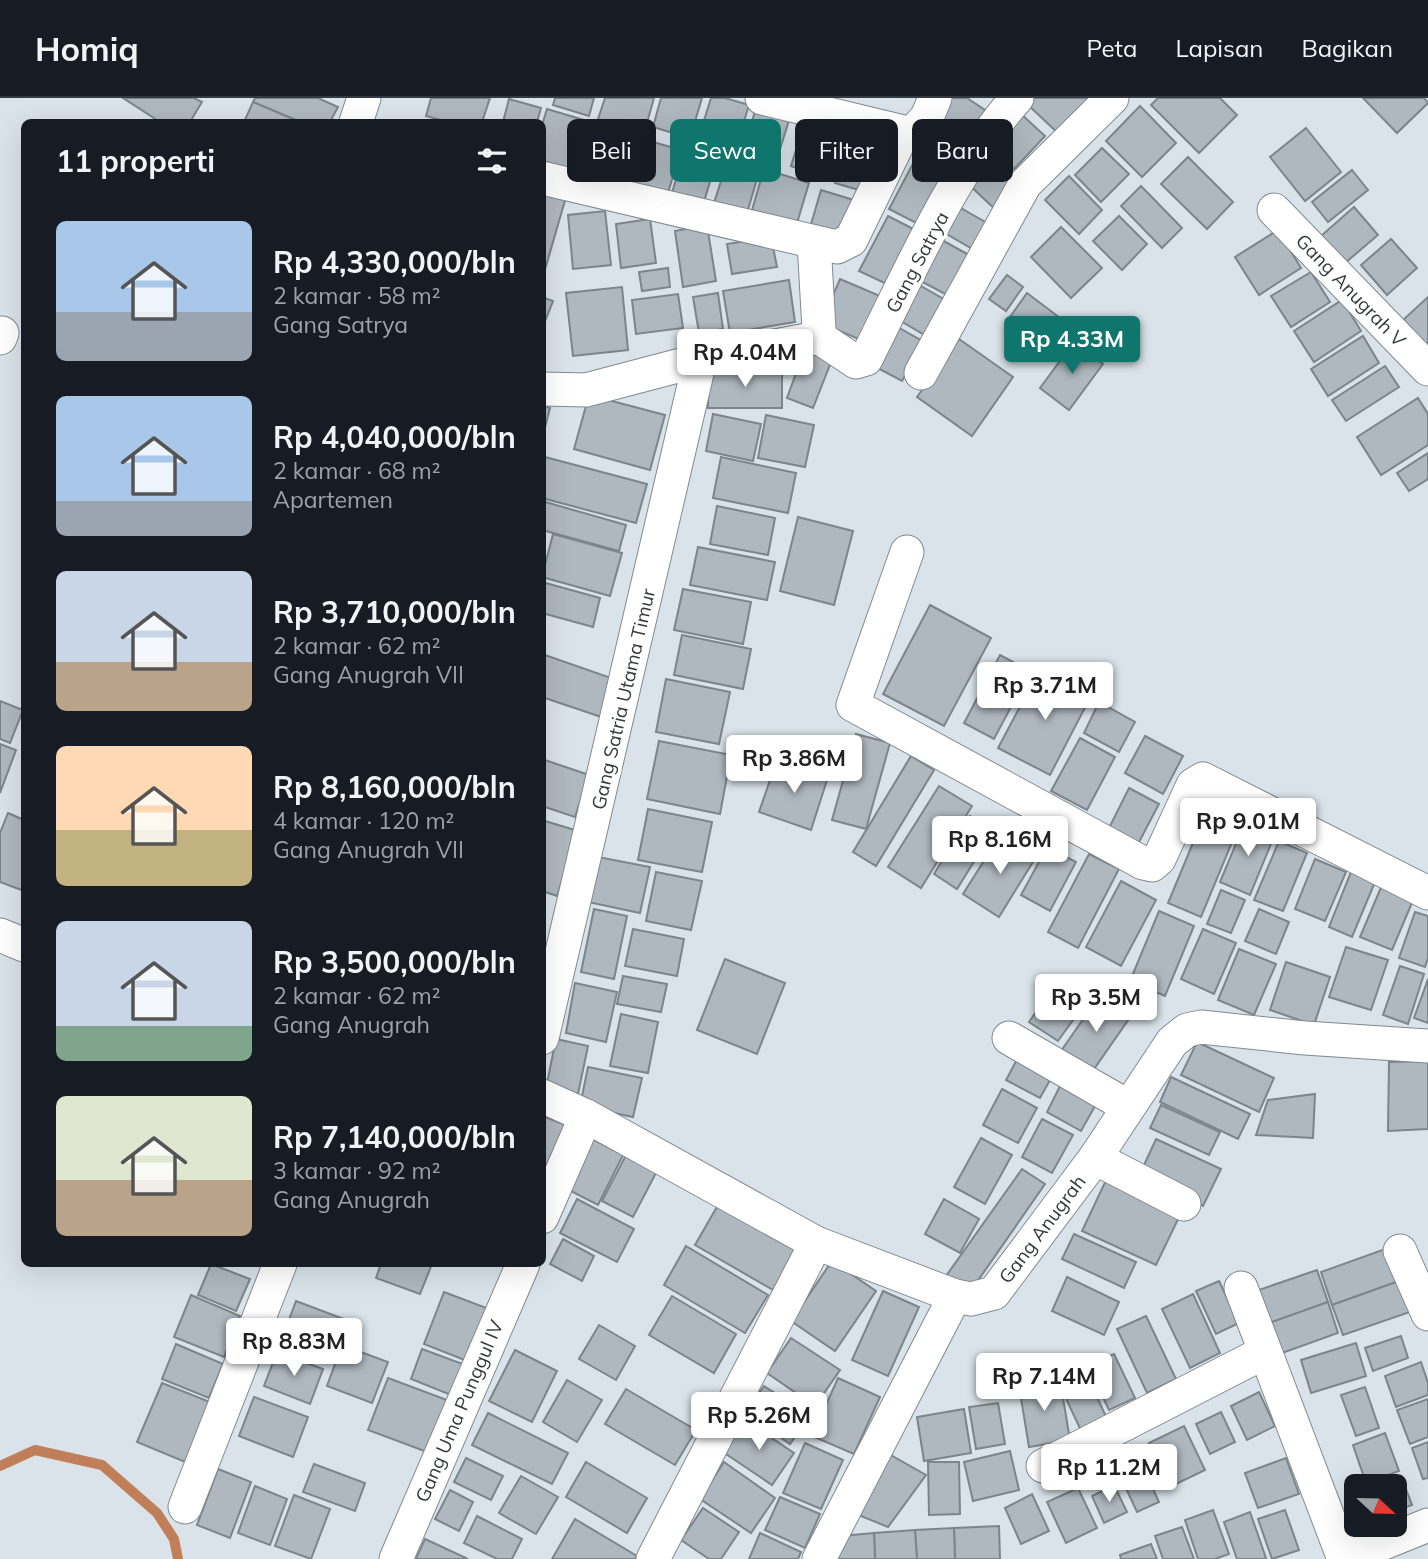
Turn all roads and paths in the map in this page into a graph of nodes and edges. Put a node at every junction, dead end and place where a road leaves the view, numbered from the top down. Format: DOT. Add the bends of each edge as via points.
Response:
graph roads {
  1 [pos="762,98"];
  2 [pos="935,98"];
  3 [pos="1017,98"];
  4 [pos="1112,98"];
  5 [pos="903,134"];
  6 [pos="546,179"];
  7 [pos="1274,210"];
  8 [pos="814,243"];
  9 [pos="817,336"];
  10 [pos="700,360"];
  11 [pos="1428,369"];
  12 [pos="921,373"];
  13 [pos="546,389"];
  14 [pos="907,552"];
  15 [pos="1428,893"];
  16 [pos="0,935"];
  17 [pos="21,943"];
  18 [pos="546,1021"];
  19 [pos="1009,1038"];
  20 [pos="1428,1046"];
  21 [pos="546,1098"];
  22 [pos="1127,1106"];
  23 [pos="586,1116"];
  24 [pos="1095,1158"];
  25 [pos="1184,1204"];
  26 [pos="546,1208"];
  27 [pos="816,1243"];
  28 [pos="1400,1251"];
  29 [pos="279,1267"];
  30 [pos="522,1267"];
  31 [pos="1241,1288"];
  32 [pos="955,1296"];
  33 [pos="1428,1314"];
  34 [pos="1265,1352"];
  35 [pos="1043,1466"];
  36 [pos="185,1507"];
  37 [pos="1428,1525"];
  38 [pos="396,1559"];
  39 [pos="653,1559"];
  40 [pos="819,1559"];
  41 [pos="1344,1559"];
  1 -- 5 [label="street"];
  2 -- 5 [label="street" via="919,128"];
  3 -- 9 [label="street, Gang Satrya" via="988,132 866,359 856,362"];
  4 -- 12 [label="street" via="1025,184"];
  5 -- 8 [label="street" via="851,240 837,247"];
  6 -- 8 [label="street"];
  7 -- 11 [label="street, Gang Anugrah V"];
  8 -- 9 [label="street"];
  9 -- 10 [label="street"];
  10 -- 13 [label="street" via="586,390"];
  10 -- 18 [label="street, Gang Satria Utama Timur"];
  14 -- 15 [label="street" via="853,705 1143,863 1152,865 1159,859 1192,785 1203,779"];
  16 -- 17 [label="street"];
  19 -- 22 [label="street"];
  20 -- 22 [label="street, Gang Anugrah" via="1202,1027 1187,1030 1172,1042"];
  21 -- 23 [label="street, Gang Anugrah"];
  22 -- 24 [label="street, Gang Anugrah"];
  23 -- 26 [label="street"];
  23 -- 27 [label="street, Gang Anugrah"];
  24 -- 25 [label="street"];
  24 -- 32 [label="street, Gang Anugrah" via="993,1293 971,1300"];
  27 -- 32 [label="street, Gang Anugrah"];
  27 -- 39 [label="street"];
  28 -- 33 [label="street"];
  29 -- 36 [label="street"];
  30 -- 38 [label="street, Gang Uma Punggul IV"];
  31 -- 34 [label="street"];
  32 -- 40 [label="street"];
  34 -- 35 [label="street"];
  34 -- 41 [label="street"];
  37 -- 41 [label="street"];
}
